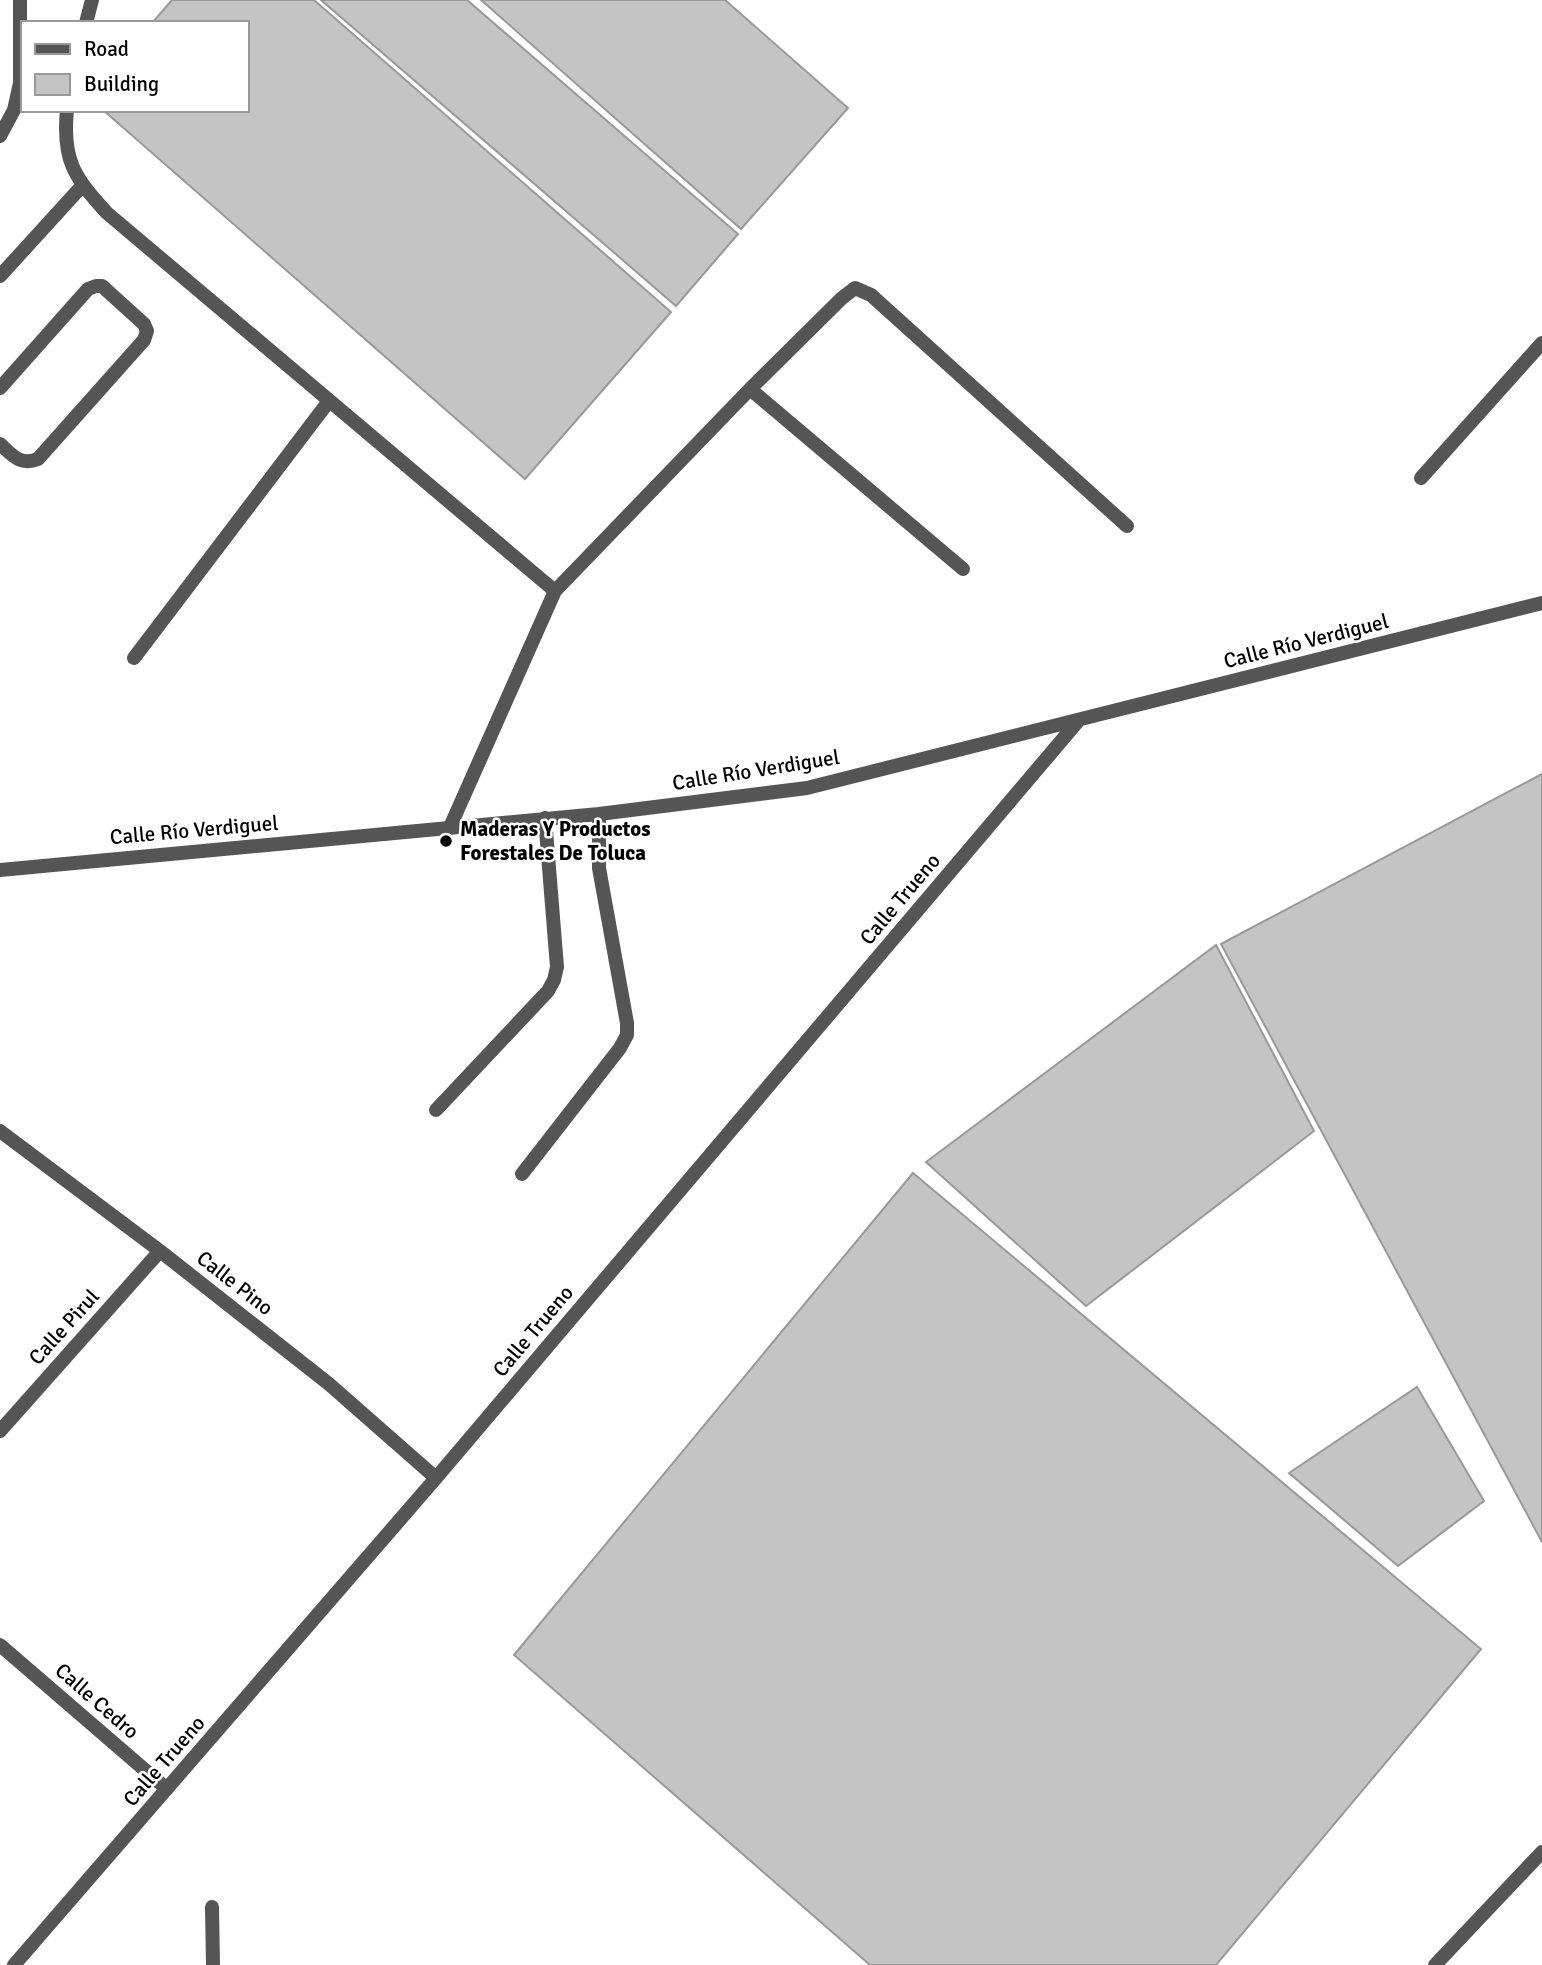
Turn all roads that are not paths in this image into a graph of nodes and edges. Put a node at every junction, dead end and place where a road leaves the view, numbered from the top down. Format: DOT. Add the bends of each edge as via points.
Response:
graph roads {
  1 [pos="20,0"];
  2 [pos="92,0"];
  3 [pos="87,21"];
  4 [pos="68,112"];
  5 [pos="0,136"];
  6 [pos="82,186"];
  7 [pos="0,276"];
  8 [pos="1542,343"];
  9 [pos="0,388"];
  10 [pos="750,389"];
  11 [pos="329,401"];
  12 [pos="0,444"];
  13 [pos="1421,478"];
  14 [pos="1127,526"];
  15 [pos="963,569"];
  16 [pos="555,591"];
  17 [pos="1542,603"];
  18 [pos="134,658"];
  19 [pos="1079,720"];
  20 [pos="599,814"];
  21 [pos="545,818"];
  22 [pos="450,827"];
  23 [pos="0,870"];
  24 [pos="436,1110"];
  25 [pos="0,1131"];
  26 [pos="522,1174"];
  27 [pos="159,1251"];
  28 [pos="0,1431"];
  29 [pos="436,1478"];
  30 [pos="0,1645"];
  31 [pos="167,1789"];
  32 [pos="1542,1852"];
  33 [pos="212,1907"];
  34 [pos="14,1965"];
  35 [pos="213,1965"];
  36 [pos="1435,1965"];
  1 -- 5 [label="street" via="20,83 14,110"];
  2 -- 3 [label="street"];
  4 -- 6 [label="street" via="68,158"];
  6 -- 7 [label="street"];
  6 -- 11 [label="street" via="107,213"];
  8 -- 13 [label="street"];
  9 -- 12 [label="street" via="88,289 102,286 148,331 38,459 29,463 18,460"];
  10 -- 14 [label="street" via="855,288 871,295"];
  10 -- 15 [label="street"];
  10 -- 16 [label="street"];
  11 -- 16 [label="street"];
  11 -- 18 [label="street"];
  16 -- 22 [label="street"];
  17 -- 19 [label="street, Calle Río Verdiguel"];
  19 -- 20 [label="street, Calle Río Verdiguel" via="807,788"];
  19 -- 29 [label="street, Calle Trueno"];
  20 -- 21 [label="street, Calle Río Verdiguel"];
  20 -- 26 [label="street" via="599,868 627,1035"];
  21 -- 22 [label="street, Calle Río Verdiguel"];
  21 -- 24 [label="street" via="554,980"];
  22 -- 23 [label="street, Calle Río Verdiguel"];
  25 -- 27 [label="street, Calle Pino"];
  27 -- 28 [label="street, Calle Pirul"];
  27 -- 29 [label="street, Calle Pino" via="329,1384"];
  29 -- 31 [label="street, Calle Trueno"];
  30 -- 31 [label="street, Calle Cedro"];
  31 -- 34 [label="street, Calle Trueno"];
  32 -- 36 [label="street"];
  33 -- 35 [label="street"];
}
